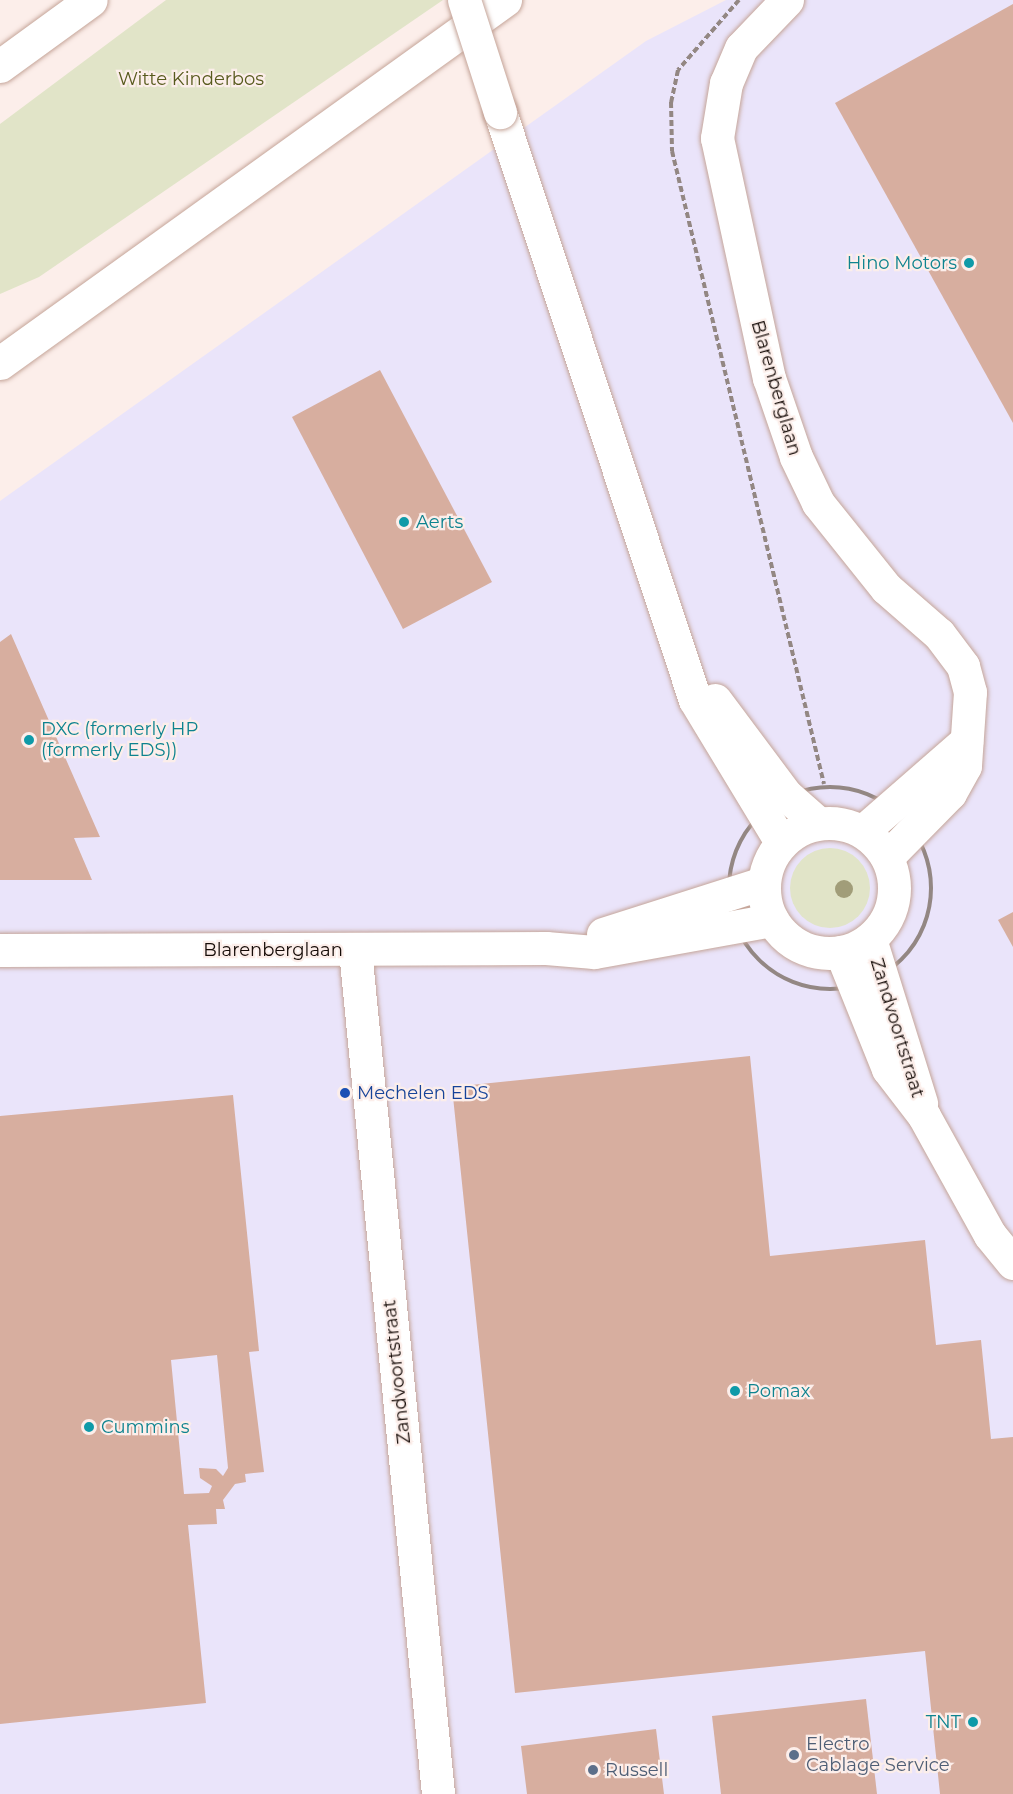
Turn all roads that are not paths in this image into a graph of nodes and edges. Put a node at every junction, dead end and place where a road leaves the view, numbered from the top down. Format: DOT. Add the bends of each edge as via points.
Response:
graph roads {
  1 [pos="91,0"];
  2 [pos="464,0"];
  3 [pos="505,0"];
  4 [pos="787,0"];
  5 [pos="0,66"];
  6 [pos="0,363"];
  7 [pos="677,641"];
  8 [pos="966,741"];
  9 [pos="818,823"];
  10 [pos="863,831"];
  11 [pos="781,842"];
  12 [pos="887,857"];
  13 [pos="763,883"];
  14 [pos="733,913"];
  15 [pos="772,920"];
  16 [pos="870,939"];
  17 [pos="0,950"];
  18 [pos="355,950"];
  19 [pos="841,952"];
  20 [pos="867,980"];
  21 [pos="1013,1263"];
  22 [pos="438,1794"];
  1 -- 5 [label="main road"];
  2 -- 7 [label="main road, bridge"];
  3 -- 6 [label="main road"];
  4 -- 8 [label="main road, Blarenberglaan" via="762,20 741,48 726,83 717,138 769,378 796,457 818,502 856,554 939,634 963,666 970,692"];
  7 -- 9 [label="main road" via="786,795"];
  7 -- 11 [label="main road" via="695,700 759,813"];
  8 -- 10 [label="main road"];
  8 -- 12 [label="main road, Blarenberglaan" via="965,766 950,793"];
  9 -- 10 [label="main road"];
  9 -- 11 [label="main road"];
  10 -- 12 [label="main road"];
  11 -- 13 [label="main road"];
  12 -- 16 [label="main road" via="895,892 883,926"];
  13 -- 14 [label="main road, Blarenberglaan"];
  13 -- 15 [label="main road"];
  14 -- 15 [label="main road, Blarenberglaan"];
  14 -- 18 [label="main road, Blarenberglaan" via="546,948"];
  15 -- 19 [label="main road" via="801,947"];
  16 -- 19 [label="main road"];
  16 -- 20 [label="main road, Zandvoortstraat"];
  17 -- 18 [label="main road, Blarenberglaan"];
  18 -- 22 [label="main road, Zandvoortstraat"];
  19 -- 20 [label="main road, Zandvoortstraat"];
  20 -- 21 [label="main road, Zandvoortstraat" via="924,1116 990,1235"];
}
